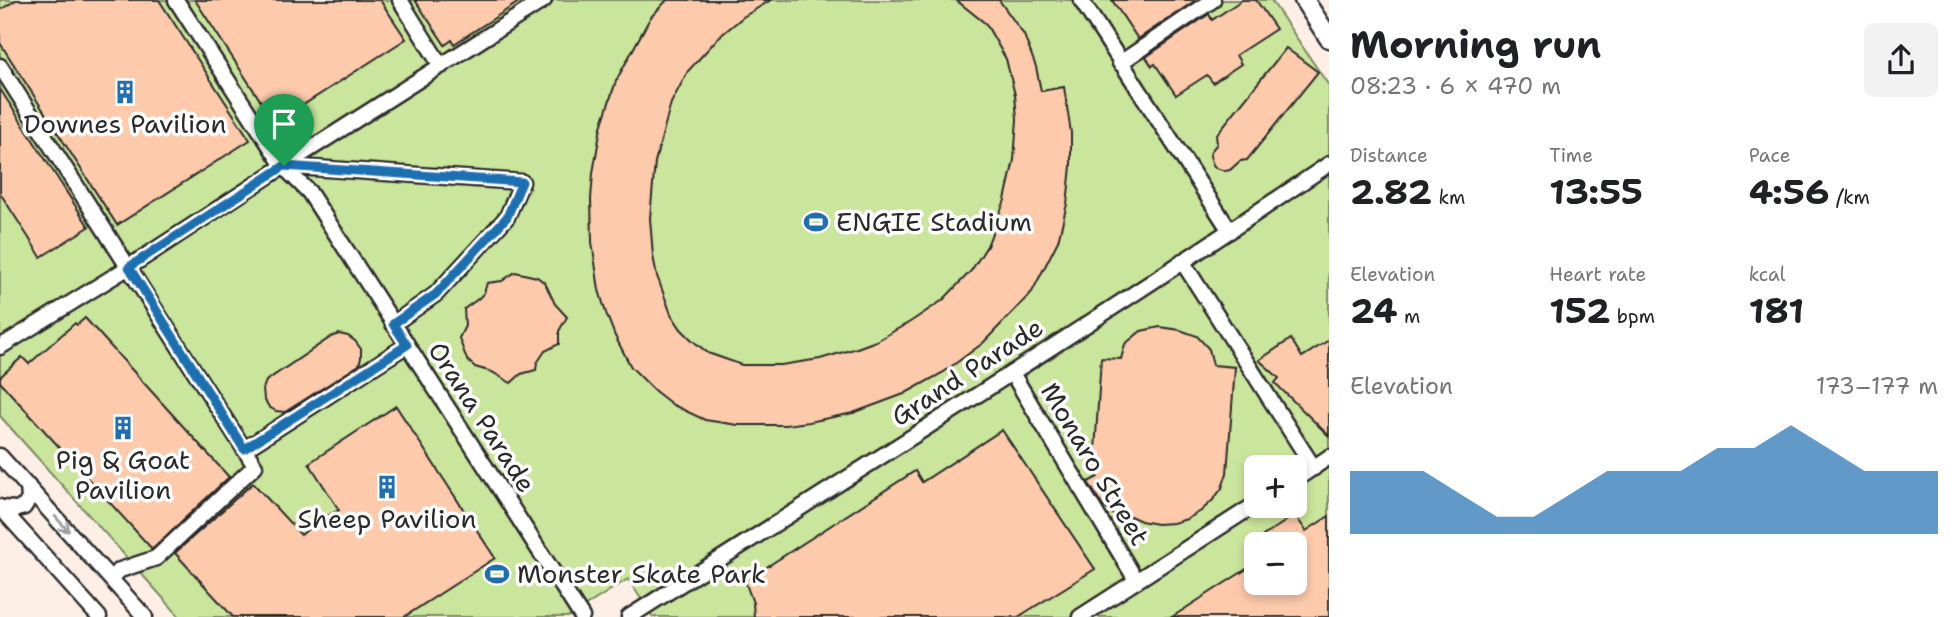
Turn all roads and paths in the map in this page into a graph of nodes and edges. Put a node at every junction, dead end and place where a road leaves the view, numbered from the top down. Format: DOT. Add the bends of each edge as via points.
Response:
graph roads {
  1 [pos="176,0"];
  2 [pos="400,0"];
  3 [pos="544,0"];
  4 [pos="1081,0"];
  5 [pos="1213,0"];
  6 [pos="1304,0"];
  7 [pos="1329,38"];
  8 [pos="1120,63"];
  9 [pos="0,66"];
  10 [pos="441,66"];
  11 [pos="1329,164"];
  12 [pos="284,166"];
  13 [pos="1230,231"];
  14 [pos="1182,261"];
  15 [pos="129,267"];
  16 [pos="393,324"];
  17 [pos="407,345"];
  18 [pos="0,347"];
  19 [pos="1012,373"];
  20 [pos="244,449"];
  21 [pos="0,456"];
  22 [pos="1329,457"];
  23 [pos="6,466"];
  24 [pos="1314,468"];
  25 [pos="1307,472"];
  26 [pos="28,486"];
  27 [pos="0,508"];
  28 [pos="1244,512"];
  29 [pos="111,578"];
  30 [pos="1136,580"];
  31 [pos="99,617"];
  32 [pos="145,617"];
  33 [pos="582,617"];
  34 [pos="629,617"];
  35 [pos="1080,617"];
  1 -- 12 [label="street, Orana Parade"];
  2 -- 10 [label="street"];
  3 -- 10 [label="street"];
  4 -- 8 [label="street"];
  5 -- 8 [label="street"];
  6 -- 7 [label="main road"];
  8 -- 13 [label="street"];
  9 -- 15 [label="street"];
  10 -- 12 [label="street"];
  11 -- 13 [label="street, Grand Parade"];
  12 -- 15 [label="street"];
  12 -- 16 [label="street, Orana Parade" via="309,192"];
  12 -- 16 [label="street" via="522,182 507,217 436,294"];
  13 -- 14 [label="street, Grand Parade"];
  14 -- 19 [label="street, Grand Parade"];
  14 -- 24 [label="street"];
  15 -- 18 [label="street"];
  15 -- 20 [label="street"];
  16 -- 17 [label="street, Orana Parade"];
  17 -- 20 [label="street"];
  17 -- 33 [label="street, Orana Parade"];
  19 -- 30 [label="street, Monaro Street"];
  19 -- 34 [label="street, Grand Parade"];
  20 -- 29 [label="street" via="256,466 156,558 120,570"];
  21 -- 23 [label="street"];
  22 -- 24 [label="street"];
  23 -- 26 [label="street"];
  24 -- 25 [label="street"];
  26 -- 27 [label="street" via="24,507"];
  26 -- 29 [label="street, one-way"];
  27 -- 31 [label="street"];
  28 -- 30 [label="street"];
  29 -- 32 [label="street"];
  30 -- 35 [label="street"];
}
